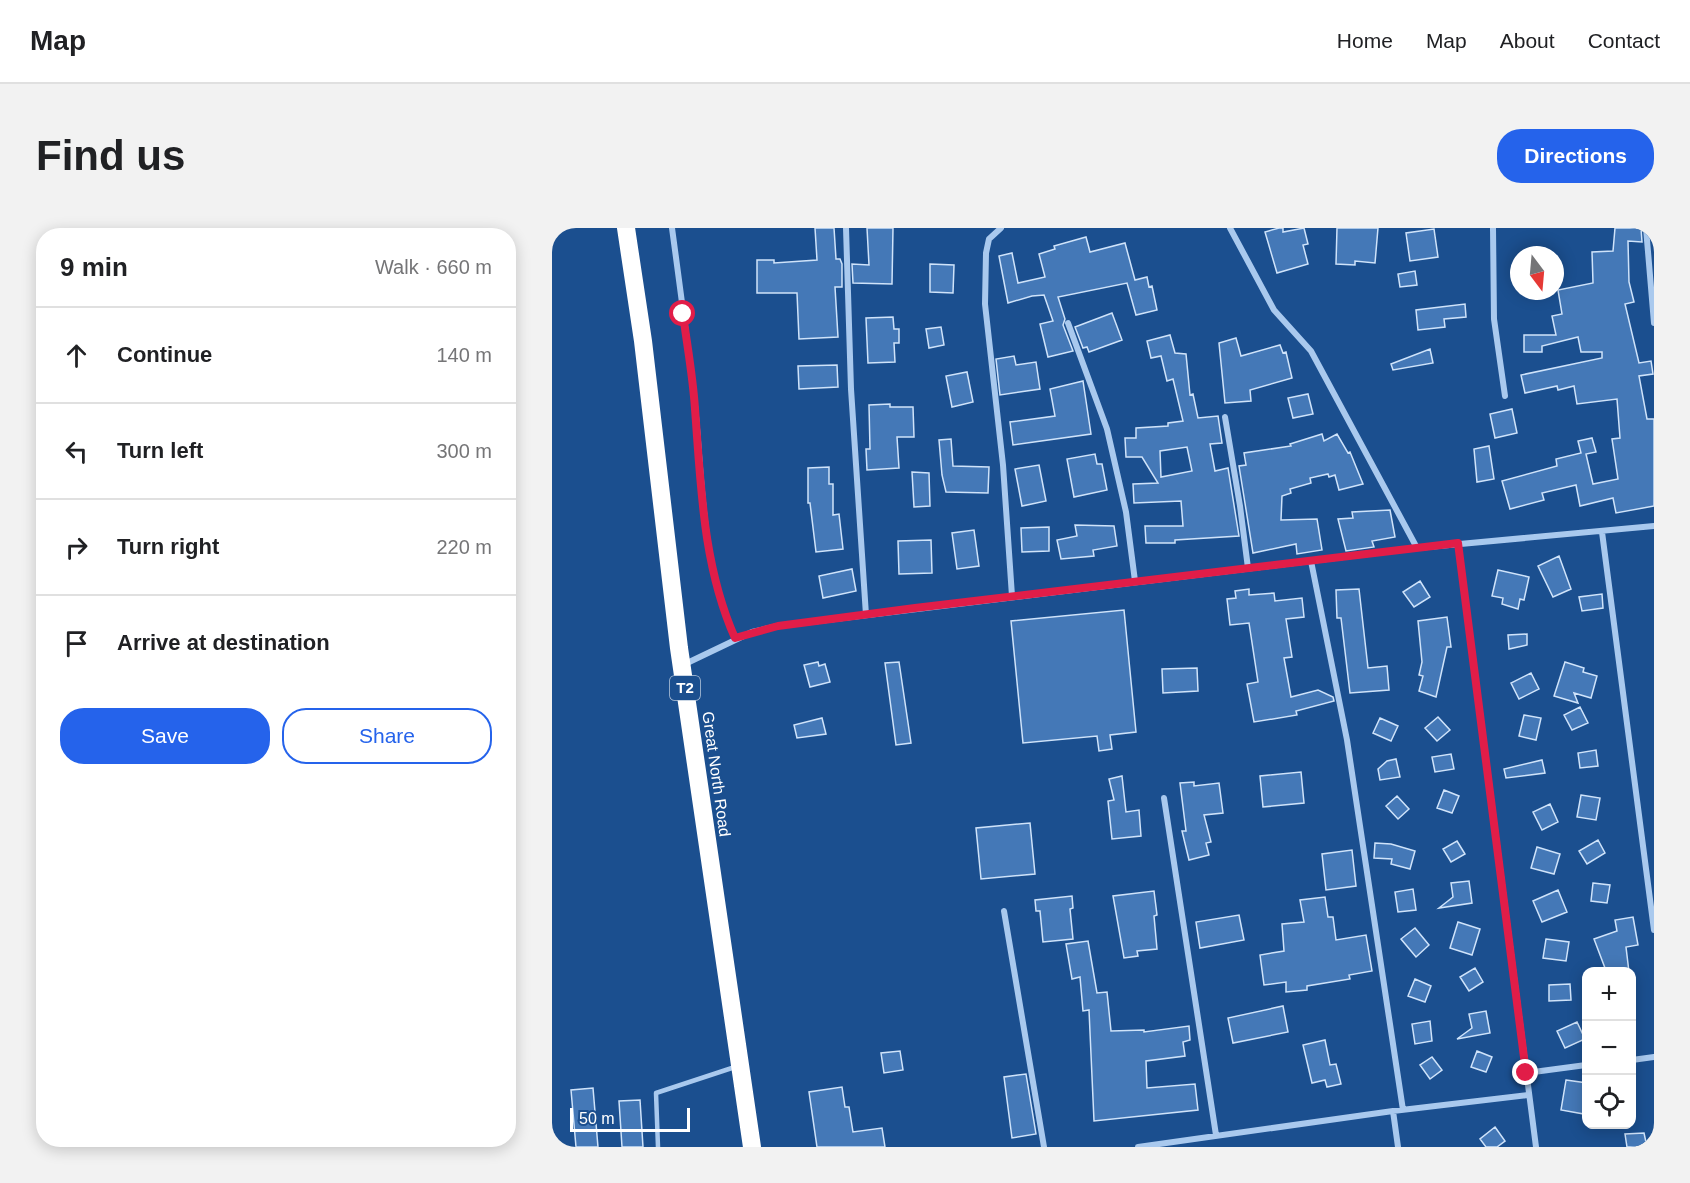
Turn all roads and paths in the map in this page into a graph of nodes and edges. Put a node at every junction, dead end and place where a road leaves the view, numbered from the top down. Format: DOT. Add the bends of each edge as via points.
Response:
graph roads {
  1 [pos="626,228"];
  2 [pos="672,228"];
  3 [pos="846,228"];
  4 [pos="1230,228"];
  5 [pos="1493,228"];
  6 [pos="1646,228"];
  7 [pos="997,229"];
  8 [pos="1068,323"];
  9 [pos="1654,323"];
  10 [pos="1505,396"];
  11 [pos="1225,417"];
  12 [pos="1654,526"];
  13 [pos="1602,532"];
  14 [pos="1458,543"];
  15 [pos="1417,548"];
  16 [pos="1311,561"];
  17 [pos="1248,568"];
  18 [pos="1135,581"];
  19 [pos="1012,596"];
  20 [pos="866,615"];
  21 [pos="735,638"];
  22 [pos="681,665"];
  23 [pos="1164,798"];
  24 [pos="1004,911"];
  25 [pos="1654,930"];
  26 [pos="1654,1057"];
  27 [pos="1636,1059"];
  28 [pos="740,1065"];
  29 [pos="1582,1066"];
  30 [pos="1526,1073"];
  31 [pos="1528,1095"];
  32 [pos="1403,1110"];
  33 [pos="1393,1111"];
  34 [pos="1216,1135"];
  35 [pos="658,1147"];
  36 [pos="752,1147"];
  37 [pos="1044,1147"];
  38 [pos="1138,1147"];
  39 [pos="1398,1147"];
  40 [pos="1536,1147"];
  1 -- 22 [label="highway, Great North Road / T2"];
  2 -- 21 [label="street" via="695,406 702,511 717,592"];
  3 -- 20 [label="street" via="851,389"];
  4 -- 15 [label="street" via="1274,309 1311,351"];
  5 -- 10 [label="street" via="1494,319"];
  6 -- 9 [label="street"];
  7 -- 19 [label="street" via="989,239 986,253 985,304 1003,465"];
  8 -- 18 [label="street" via="1107,429 1126,512"];
  11 -- 17 [label="street"];
  12 -- 13 [label="street"];
  13 -- 14 [label="street"];
  13 -- 25 [label="street"];
  14 -- 15 [label="street"];
  14 -- 30 [label="street"];
  15 -- 16 [label="street"];
  16 -- 17 [label="street"];
  16 -- 32 [label="street" via="1347,740"];
  17 -- 18 [label="street"];
  18 -- 19 [label="street"];
  19 -- 20 [label="street"];
  20 -- 21 [label="street" via="778,626"];
  21 -- 22 [label="street"];
  22 -- 28 [label="highway, Great North Road / T2"];
  23 -- 34 [label="street"];
  24 -- 37 [label="street"];
  26 -- 27 [label="street"];
  28 -- 35 [label="lane" via="656,1093"];
  28 -- 36 [label="highway, Great North Road / T2"];
  29 -- 30 [label="street"];
  30 -- 31 [label="street"];
  31 -- 32 [label="street"];
  31 -- 40 [label="street"];
  32 -- 33 [label="street"];
  33 -- 34 [label="street"];
  33 -- 39 [label="street"];
  34 -- 38 [label="street"];
}
